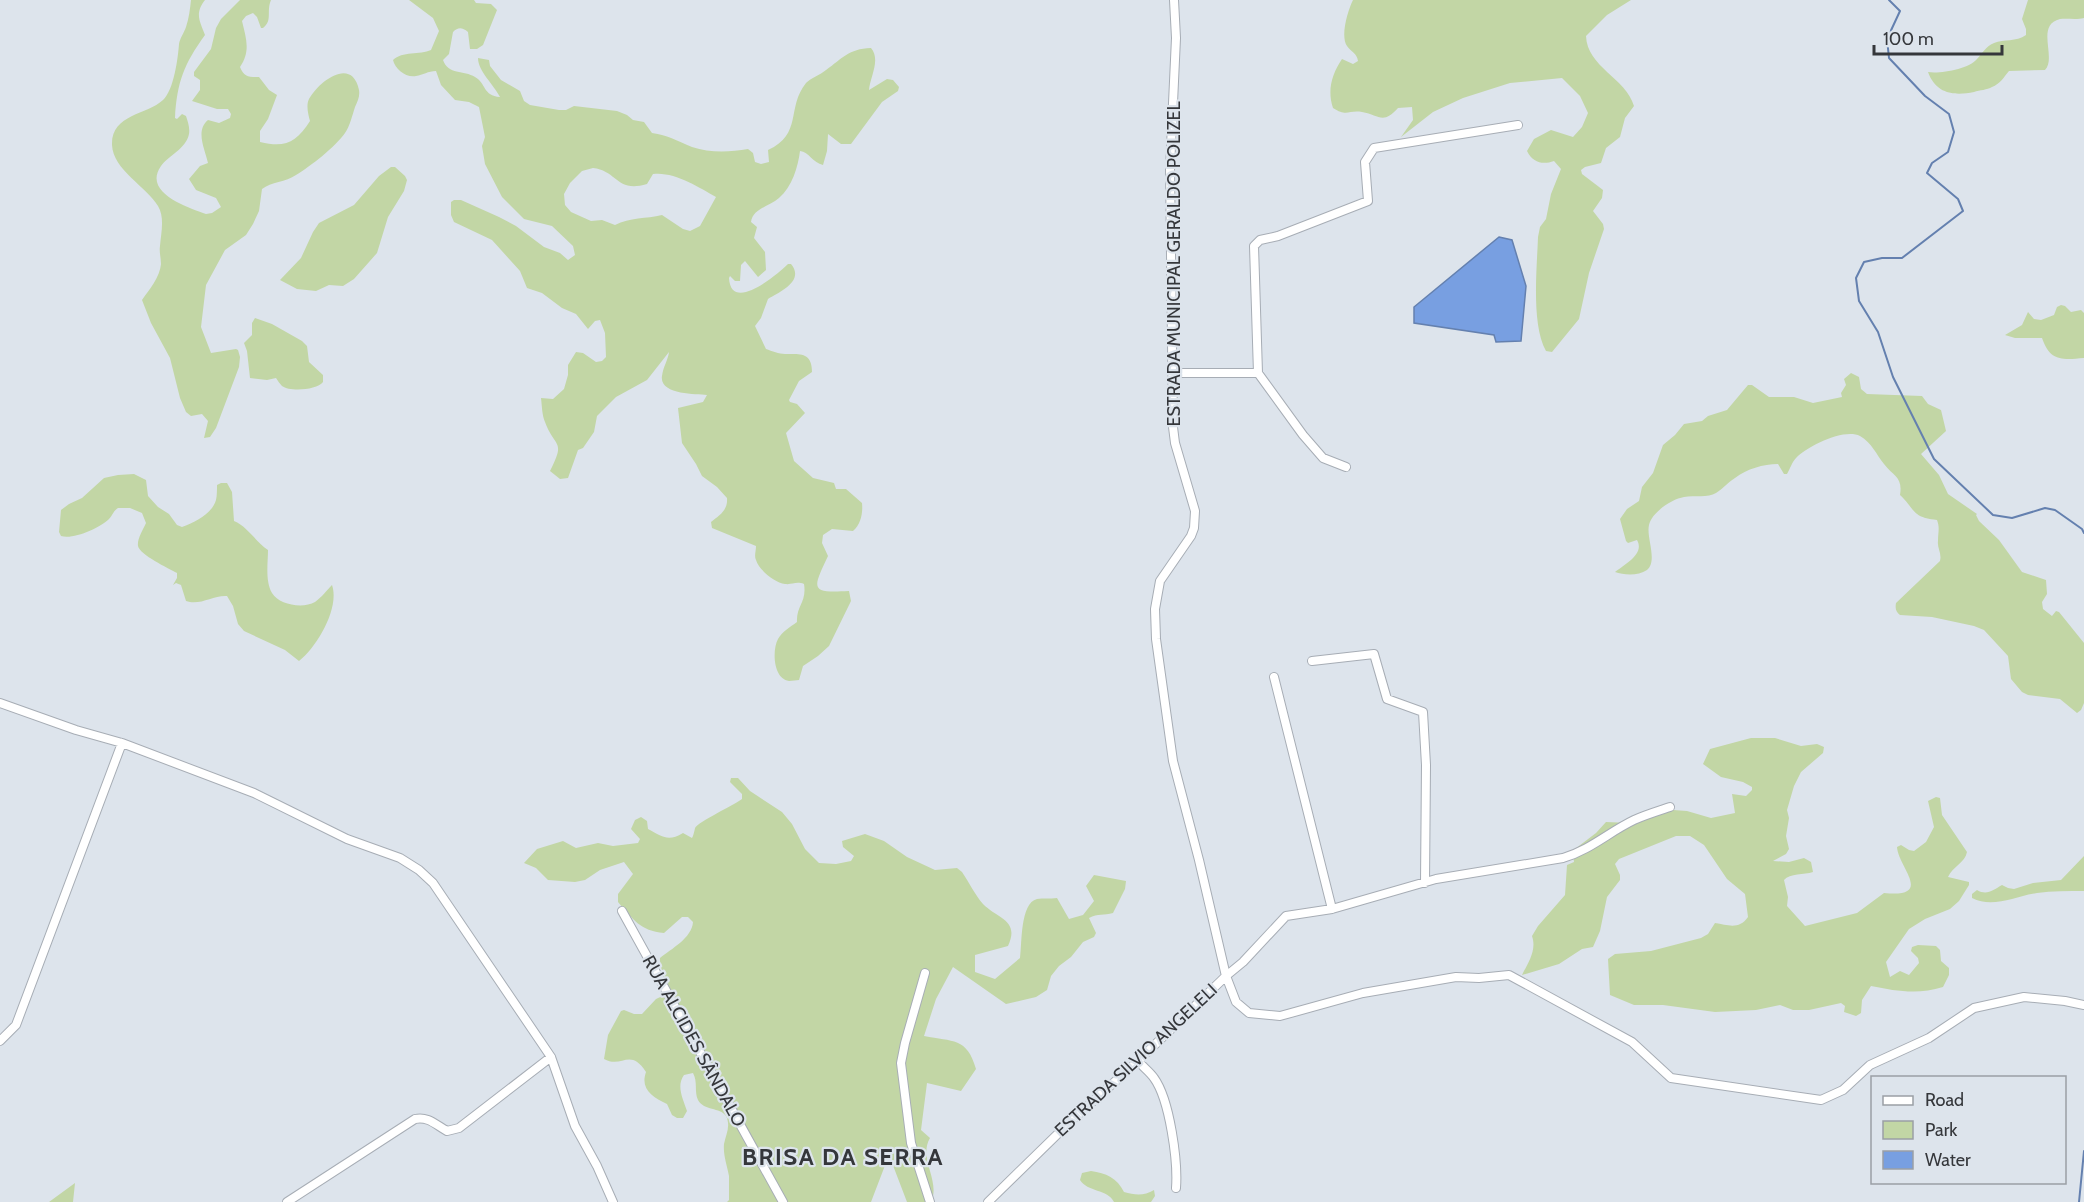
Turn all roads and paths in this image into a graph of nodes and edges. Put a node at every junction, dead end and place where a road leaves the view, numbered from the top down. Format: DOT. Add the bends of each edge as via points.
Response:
graph roads {
  1 [pos="1174,0"];
  2 [pos="1518,125"];
  3 [pos="1173,373"];
  4 [pos="1258,374"];
  5 [pos="1346,467"];
  6 [pos="1311,661"];
  7 [pos="1274,677"];
  8 [pos="0,703"];
  9 [pos="122,743"];
  10 [pos="1670,807"];
  11 [pos="1425,883"];
  12 [pos="1332,909"];
  13 [pos="622,911"];
  14 [pos="925,973"];
  15 [pos="1226,976"];
  16 [pos="2084,1005"];
  17 [pos="0,1041"];
  18 [pos="551,1057"];
  19 [pos="1138,1061"];
  20 [pos="1176,1188"];
  21 [pos="287,1202"];
  22 [pos="613,1202"];
  23 [pos="783,1202"];
  24 [pos="930,1202"];
  25 [pos="988,1202"];
  1 -- 3 [label="street, ESTRADA MUNICIPAL GERALDO POLIZEL" via="1170,168"];
  2 -- 4 [label="street" via="1374,148 1365,162 1368,201 1256,243 1253,250"];
  3 -- 4 [label="street"];
  3 -- 15 [label="street, ESTRADA MUNICIPAL GERALDO POLIZEL" via="1174,435 1195,520 1191,536 1160,581 1155,609 1156,639 1173,761"];
  4 -- 5 [label="street" via="1323,458"];
  6 -- 11 [label="street" via="1374,654 1387,699 1423,712"];
  7 -- 12 [label="street"];
  8 -- 9 [label="street"];
  9 -- 17 [label="street" via="16,1025"];
  9 -- 18 [label="street" via="254,793 419,870 433,883"];
  10 -- 11 [label="street" via="1635,819 1578,854"];
  11 -- 12 [label="street"];
  12 -- 15 [label="street" via="1286,916"];
  13 -- 23 [label="street, RUA ALCIDES SÂNDALO"];
  14 -- 24 [label="street" via="901,1063 911,1143"];
  15 -- 16 [label="street, ESTRADA SILVIO ANGELELI" via="1236,1002 1249,1013 1280,1016 1363,993 1456,977 1509,975 1632,1042 1671,1078 1821,1100 1843,1090 1870,1065 1929,1038 1974,1008 2024,997"];
  15 -- 19 [label="street, ESTRADA SILVIO ANGELELI"];
  18 -- 21 [label="street" via="459,1128 447,1131 425,1118 415,1119"];
  18 -- 22 [label="street" via="575,1126"];
  19 -- 20 [label="street" via="1155,1079 1164,1102 1175,1153"];
  19 -- 25 [label="street, ESTRADA SILVIO ANGELELI"];
}
